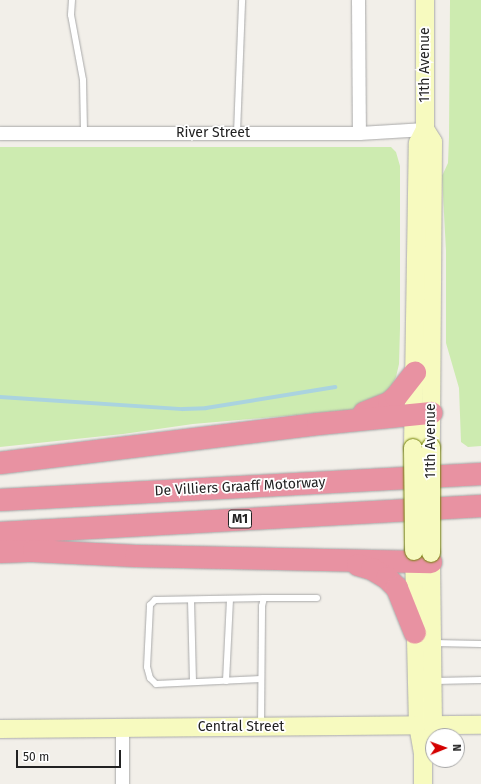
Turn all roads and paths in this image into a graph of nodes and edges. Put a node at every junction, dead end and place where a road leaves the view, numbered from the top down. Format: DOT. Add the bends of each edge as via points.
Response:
graph roads {
  1 [pos="72,0"];
  2 [pos="242,0"];
  3 [pos="358,0"];
  4 [pos="426,0"];
  5 [pos="425,129"];
  6 [pos="0,133"];
  7 [pos="84,133"];
  8 [pos="237,133"];
  9 [pos="359,133"];
  10 [pos="415,373"];
  11 [pos="423,413"];
  12 [pos="318,424"];
  13 [pos="0,463"];
  14 [pos="481,474"];
  15 [pos="0,500"];
  16 [pos="481,506"];
  17 [pos="0,533"];
  18 [pos="0,552"];
  19 [pos="423,557"];
  20 [pos="344,561"];
  21 [pos="264,598"];
  22 [pos="317,598"];
  23 [pos="191,600"];
  24 [pos="230,600"];
  25 [pos="424,638"];
  26 [pos="481,644"];
  27 [pos="261,679"];
  28 [pos="433,680"];
  29 [pos="481,680"];
  30 [pos="226,681"];
  31 [pos="193,682"];
  32 [pos="426,725"];
  33 [pos="481,725"];
  34 [pos="261,727"];
  35 [pos="122,728"];
  36 [pos="0,729"];
  37 [pos="122,784"];
  38 [pos="423,784"];
  1 -- 7 [label="lane" via="71,15 83,80"];
  2 -- 8 [label="lane"];
  3 -- 9 [label="street"];
  4 -- 5 [label="main road, 11th Avenue"];
  5 -- 9 [label="street, River Street"];
  5 -- 10 [label="main road, 11th Avenue" via="418,143"];
  5 -- 11 [label="main road, 11th Avenue" via="433,142"];
  6 -- 7 [label="street, River Street"];
  7 -- 8 [label="street, River Street"];
  8 -- 9 [label="street, River Street"];
  10 -- 11 [label="main road, 11th Avenue"];
  10 -- 12 [label="highway" via="396,397 383,407"];
  11 -- 12 [label="highway"];
  11 -- 19 [label="main road, 11th Avenue, bridge" via="431,447"];
  11 -- 19 [label="main road, 11th Avenue, bridge" via="413,448"];
  12 -- 13 [label="highway"];
  14 -- 15 [label="highway, De Villiers Graaff Motorway / M1"];
  16 -- 17 [label="highway, M1"];
  18 -- 20 [label="highway"];
  19 -- 20 [label="highway"];
  19 -- 25 [label="main road, 11th Avenue"];
  20 -- 25 [label="highway" via="372,569 387,578 397,588"];
  21 -- 22 [label="lane"];
  21 -- 24 [label="lane"];
  21 -- 27 [label="lane"];
  23 -- 24 [label="lane"];
  23 -- 31 [label="lane"];
  23 -- 31 [label="lane" via="155,600 150,604 147,668 150,678 156,684"];
  24 -- 30 [label="lane"];
  25 -- 26 [label="lane"];
  25 -- 28 [label="main road, 11th Avenue"];
  25 -- 32 [label="main road, 11th Avenue"];
  27 -- 30 [label="lane"];
  27 -- 34 [label="lane"];
  28 -- 29 [label="lane"];
  28 -- 32 [label="main road, 11th Avenue"];
  30 -- 31 [label="lane"];
  32 -- 33 [label="main road, Central Street"];
  32 -- 34 [label="main road, Central Street"];
  32 -- 38 [label="main road, 11th Avenue"];
  34 -- 35 [label="main road, Central Street"];
  35 -- 36 [label="main road, Central Street"];
  35 -- 37 [label="street"];
}
